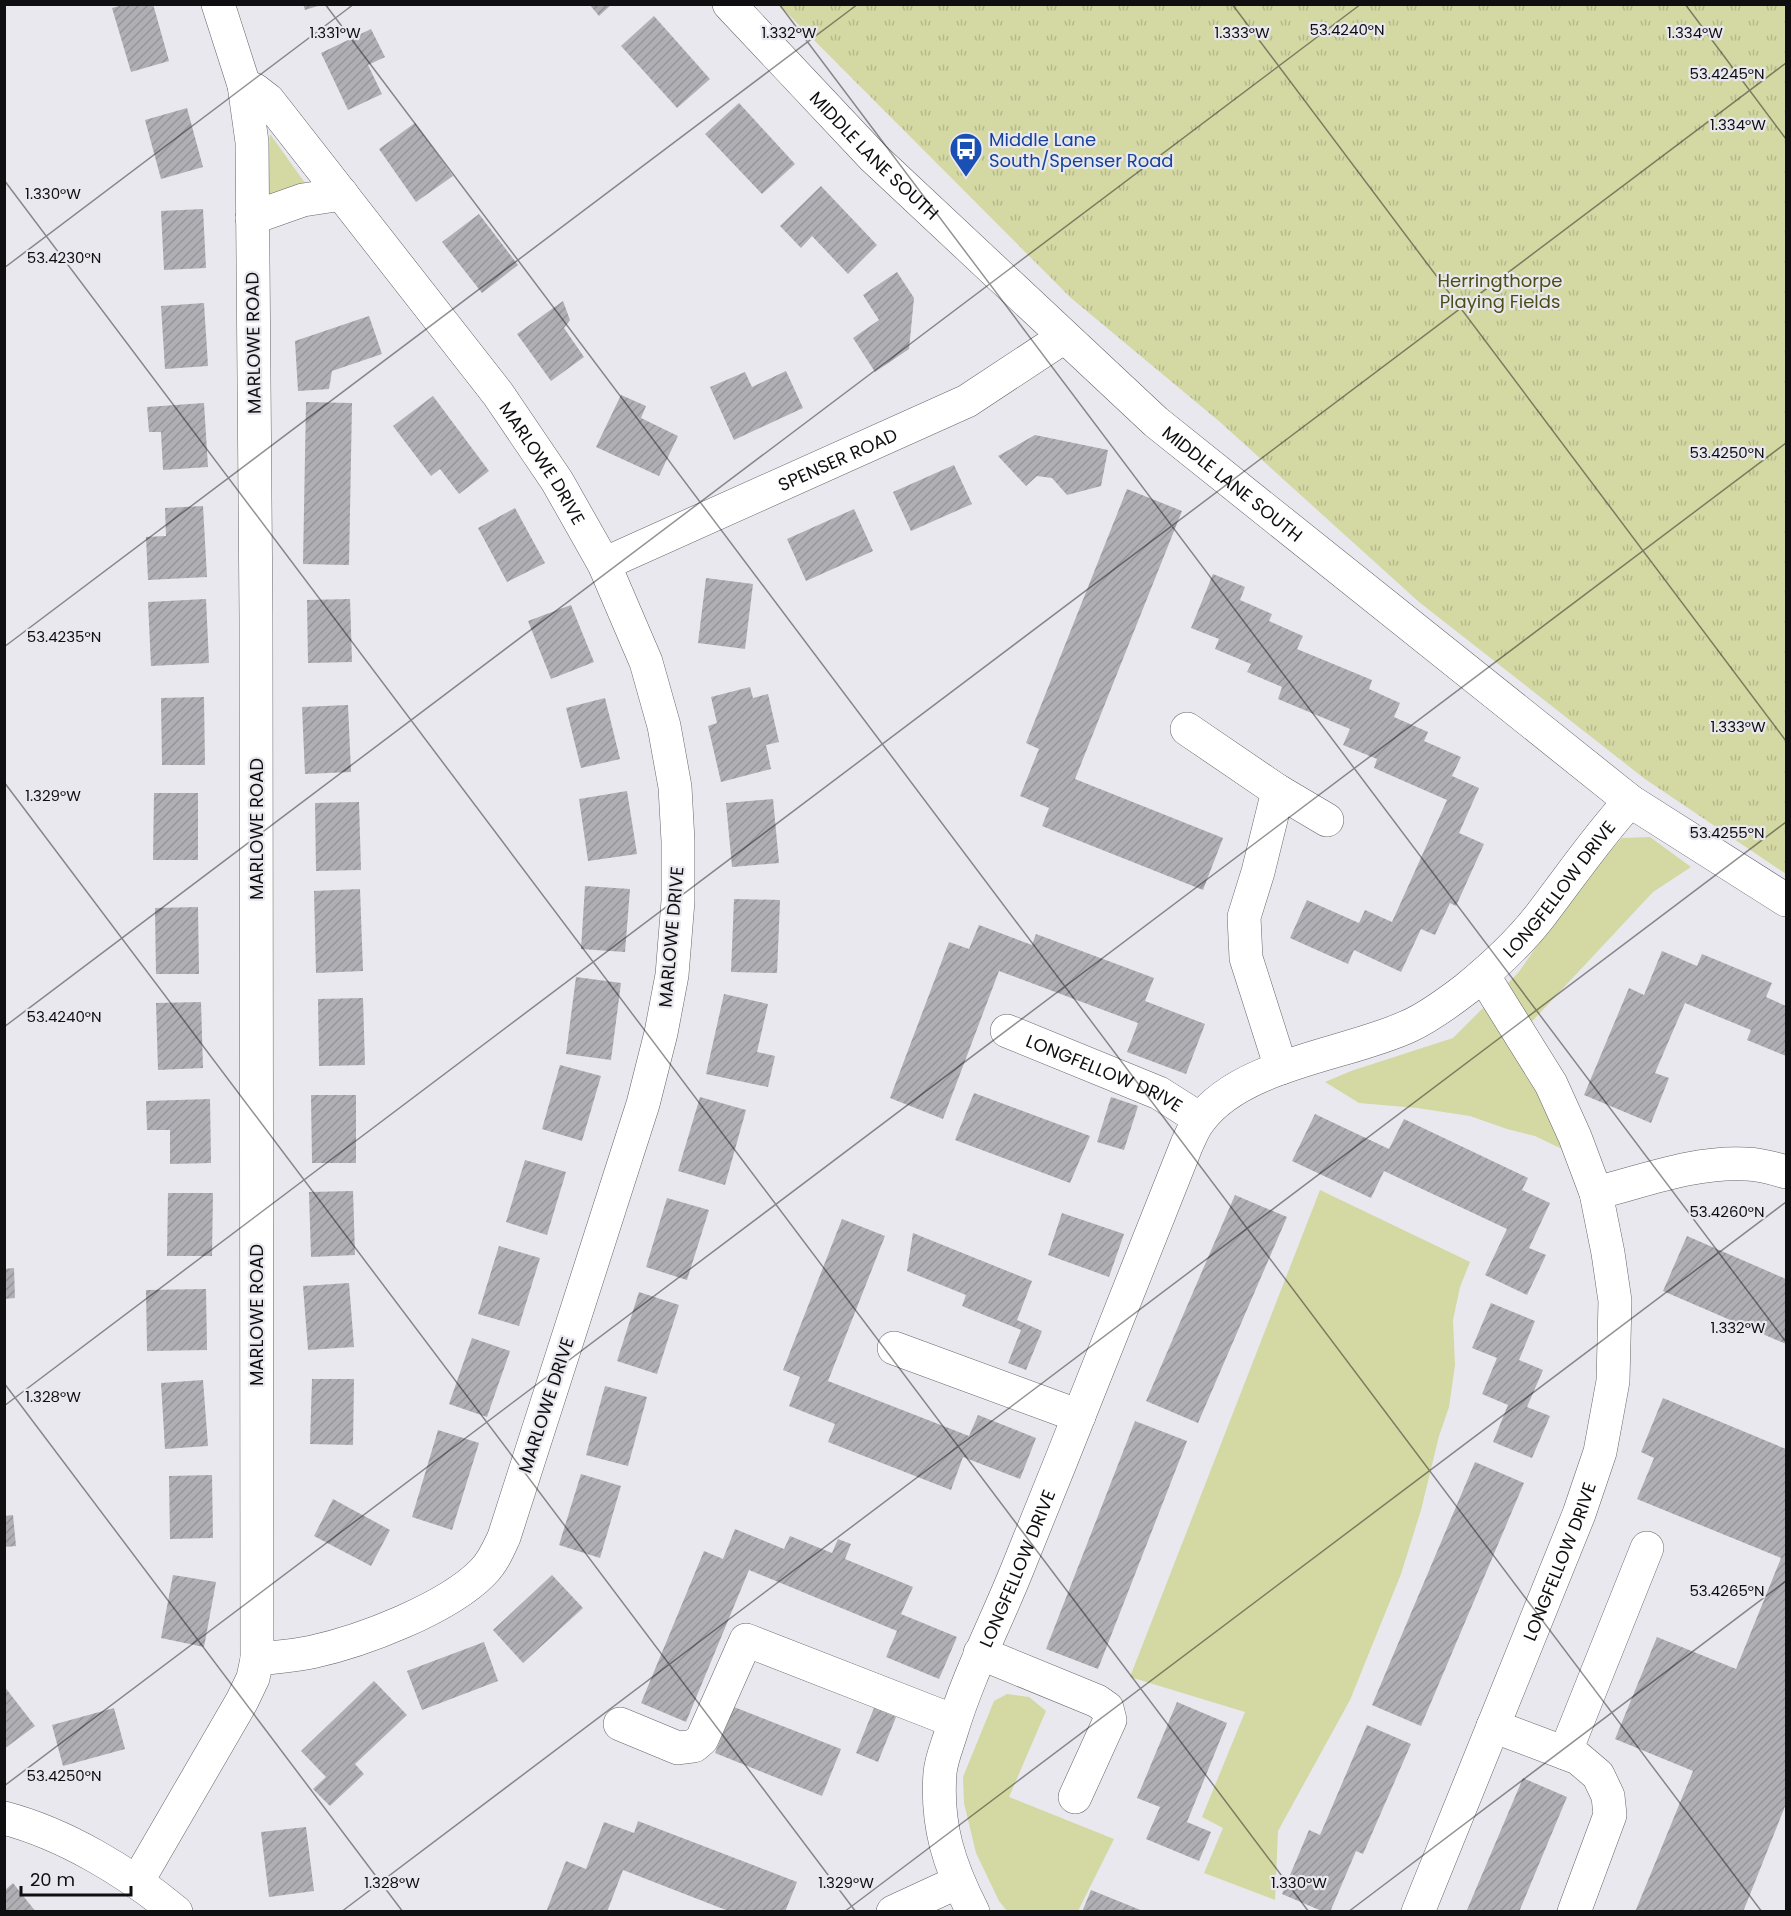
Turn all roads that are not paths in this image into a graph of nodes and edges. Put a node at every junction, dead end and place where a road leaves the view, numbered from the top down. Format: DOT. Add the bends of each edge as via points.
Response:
graph roads {
  1 [pos="218,4"];
  2 [pos="729,4"];
  3 [pos="244,85"];
  4 [pos="342,195"];
  5 [pos="252,218"];
  6 [pos="1064,337"];
  7 [pos="604,564"];
  8 [pos="1187,729"];
  9 [pos="1278,791"];
  10 [pos="1630,801"];
  11 [pos="1327,820"];
  12 [pos="1786,900"];
  13 [pos="1483,975"];
  14 [pos="1007,1032"];
  15 [pos="1281,1068"];
  16 [pos="1200,1119"];
  17 [pos="1786,1172"];
  18 [pos="1596,1193"];
  19 [pos="894,1348"];
  20 [pos="1079,1416"];
  21 [pos="1647,1548"];
  22 [pos="980,1653"];
  23 [pos="257,1659"];
  24 [pos="954,1721"];
  25 [pos="620,1724"];
  26 [pos="1493,1726"];
  27 [pos="1565,1753"];
  28 [pos="1075,1797"];
  29 [pos="4,1818"];
  30 [pos="137,1882"];
  31 [pos="958,1882"];
  32 [pos="176,1911"];
  33 [pos="893,1911"];
  34 [pos="973,1911"];
  35 [pos="1418,1911"];
  36 [pos="1574,1911"];
  1 -- 3 [label="street, MARLOWE ROAD"];
  2 -- 6 [label="street, MIDDLE LANE SOUTH" via="873,157"];
  3 -- 4 [label="street, MARLOWE DRIVE" via="268,100"];
  3 -- 5 [label="street, MARLOWE ROAD" via="252,142"];
  4 -- 5 [label="street" via="303,200"];
  4 -- 7 [label="street, MARLOWE DRIVE" via="498,394 558,481"];
  5 -- 23 [label="street, MARLOWE ROAD"];
  6 -- 7 [label="street, SPENSER ROAD" via="967,401"];
  6 -- 10 [label="street, MIDDLE LANE SOUTH" via="1156,422"];
  7 -- 23 [label="street, MARLOWE DRIVE" via="646,662 664,726 675,787 678,901 672,975 643,1104 495,1556 464,1588 397,1623 311,1652"];
  8 -- 9 [label="street"];
  9 -- 11 [label="street"];
  9 -- 15 [label="street" via="1244,917 1246,958"];
  10 -- 12 [label="street, MIDDLE LANE SOUTH"];
  10 -- 13 [label="street, LONGFELLOW DRIVE" via="1604,829 1539,918"];
  13 -- 15 [label="street, LONGFELLOW DRIVE" via="1410,1026"];
  13 -- 18 [label="street, LONGFELLOW DRIVE" via="1551,1084"];
  14 -- 16 [label="street, LONGFELLOW DRIVE" via="1159,1093"];
  15 -- 16 [label="street, LONGFELLOW DRIVE" via="1242,1085"];
  16 -- 20 [label="street, LONGFELLOW DRIVE" via="1186,1144"];
  17 -- 18 [label="street" via="1746,1164 1715,1164"];
  18 -- 26 [label="street, LONGFELLOW DRIVE" via="1615,1301 1613,1381 1600,1452"];
  19 -- 20 [label="street"];
  20 -- 22 [label="street, LONGFELLOW DRIVE"];
  21 -- 27 [label="street"];
  22 -- 24 [label="street, LONGFELLOW DRIVE"];
  22 -- 28 [label="street" via="1107,1708 1110,1720"];
  23 -- 30 [label="street, MARLOWE ROAD" via="242,1701"];
  24 -- 25 [label="street" via="746,1640 702,1739 694,1746 678,1748"];
  24 -- 31 [label="street, LONGFELLOW DRIVE" via="940,1770 940,1808 943,1836"];
  26 -- 27 [label="street"];
  26 -- 35 [label="street, LONGFELLOW DRIVE"];
  27 -- 36 [label="street" via="1578,1758 1598,1775 1608,1796 1610,1815"];
  29 -- 30 [label="street" via="76,1846"];
  30 -- 32 [label="street"];
  31 -- 33 [label="street"];
  31 -- 34 [label="street, LONGFELLOW DRIVE"];
}
